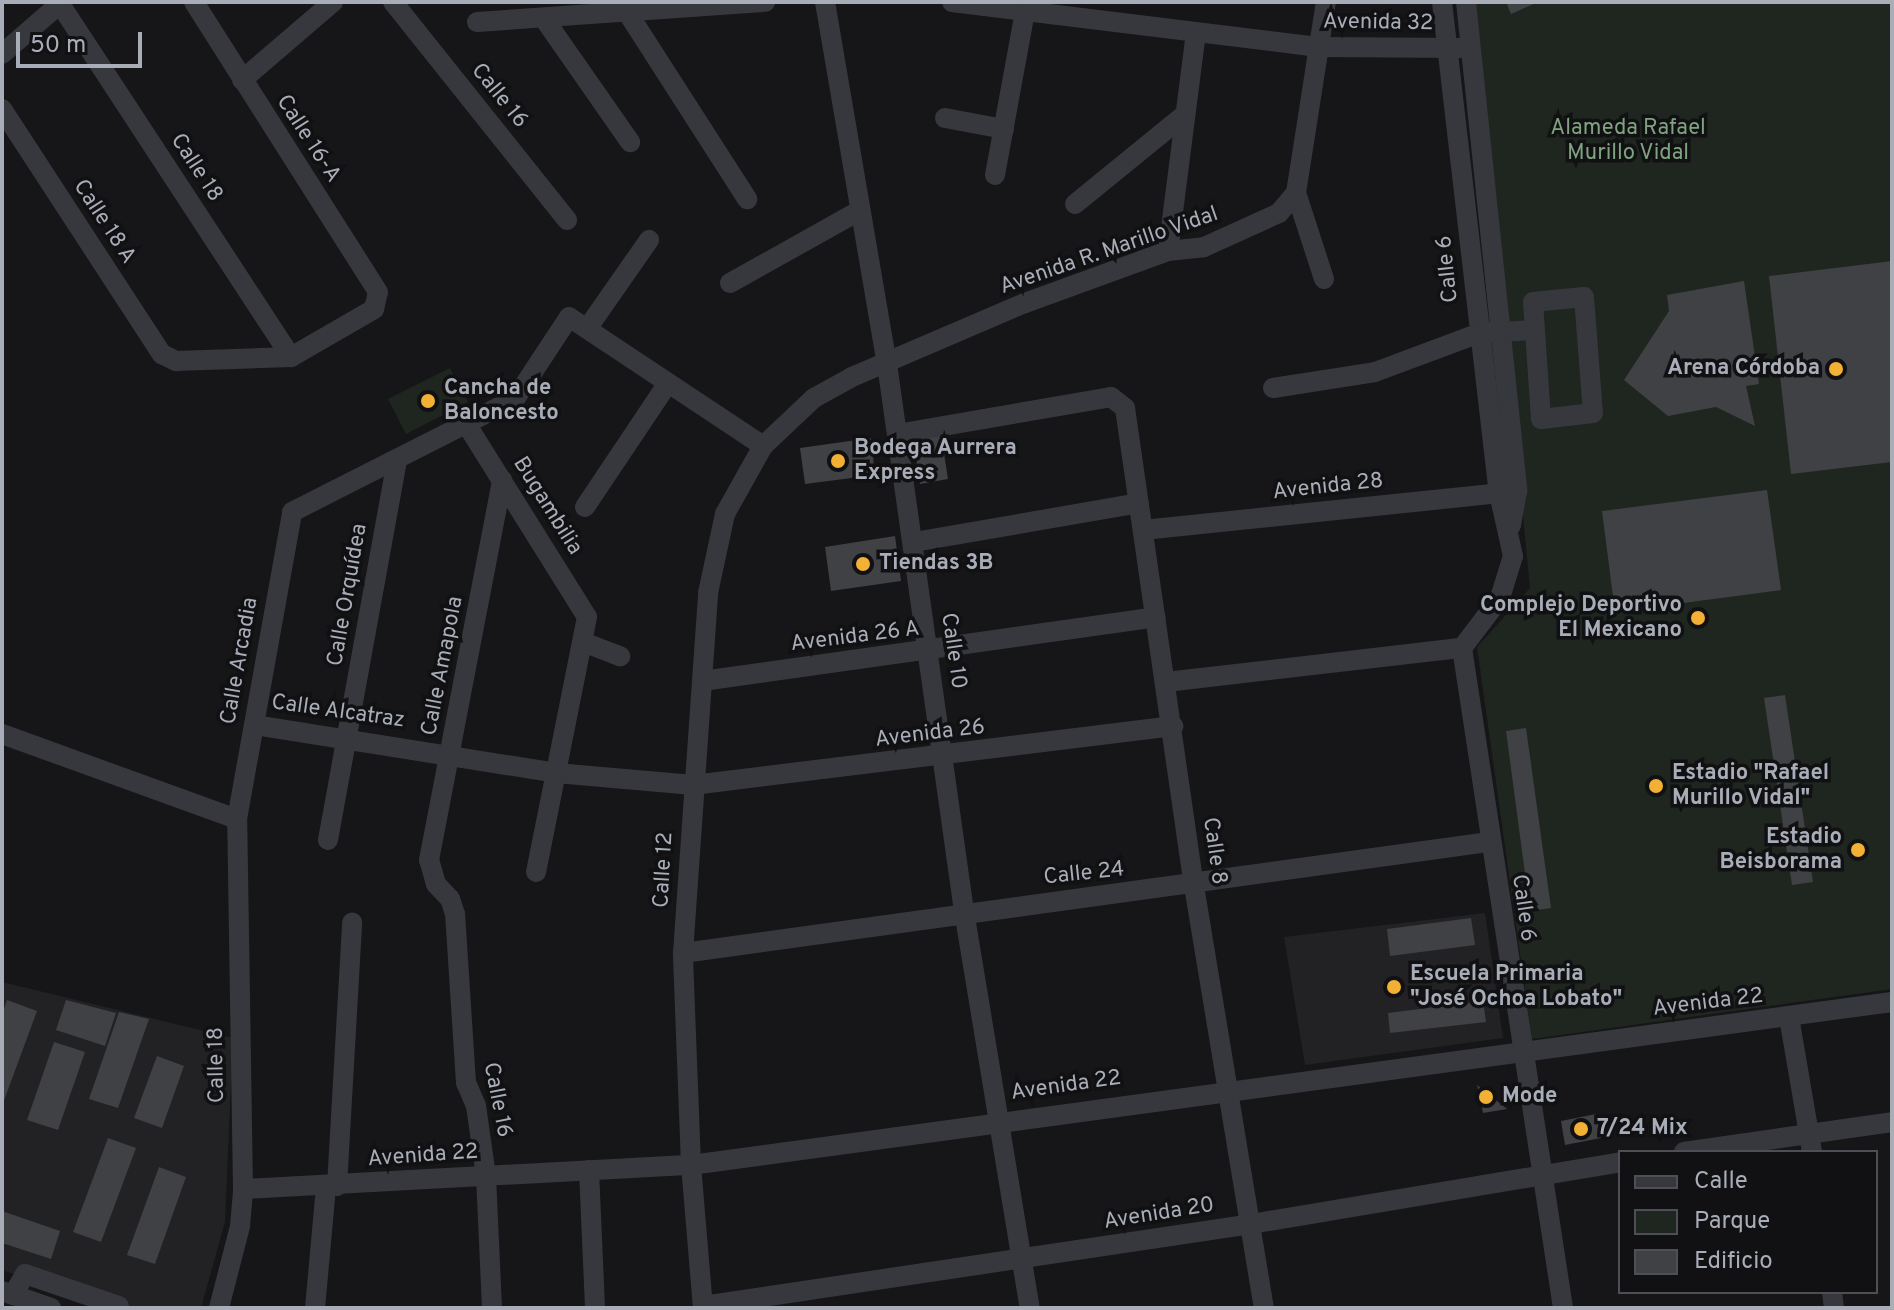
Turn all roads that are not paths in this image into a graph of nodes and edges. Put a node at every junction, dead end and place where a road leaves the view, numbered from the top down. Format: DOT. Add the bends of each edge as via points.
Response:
graph roads {
  1 [pos="194,2"];
  2 [pos="333,2"];
  3 [pos="393,2"];
  4 [pos="765,2"];
  5 [pos="825,2"];
  6 [pos="952,2"];
  7 [pos="1326,2"];
  8 [pos="1442,2"];
  9 [pos="1466,2"];
  10 [pos="61,3"];
  11 [pos="699,4"];
  12 [pos="624,7"];
  13 [pos="1025,12"];
  14 [pos="545,20"];
  15 [pos="477,22"];
  16 [pos="1196,33"];
  17 [pos="1318,47"];
  18 [pos="1448,48"];
  19 [pos="1471,48"];
  20 [pos="2,54"];
  21 [pos="242,80"];
  22 [pos="2,109"];
  23 [pos="1183,116"];
  24 [pos="945,118"];
  25 [pos="1004,129"];
  26 [pos="630,142"];
  27 [pos="995,175"];
  28 [pos="1296,193"];
  29 [pos="747,199"];
  30 [pos="1075,204"];
  31 [pos="857,212"];
  32 [pos="567,220"];
  33 [pos="649,240"];
  34 [pos="1168,251"];
  35 [pos="1324,279"];
  36 [pos="730,283"];
  37 [pos="589,326"];
  38 [pos="1534,330"];
  39 [pos="1490,332"];
  40 [pos="291,357"];
  41 [pos="887,364"];
  42 [pos="668,383"];
  43 [pos="1273,388"];
  44 [pos="467,425"];
  45 [pos="897,434"];
  46 [pos="763,446"];
  47 [pos="397,462"];
  48 [pos="502,480"];
  49 [pos="1508,492"];
  50 [pos="1139,503"];
  51 [pos="585,507"];
  52 [pos="1143,530"];
  53 [pos="914,542"];
  54 [pos="1156,617"];
  55 [pos="583,642"];
  56 [pos="1462,648"];
  57 [pos="928,652"];
  58 [pos="620,656"];
  59 [pos="702,681"];
  60 [pos="1166,682"];
  61 [pos="254,725"];
  62 [pos="1173,726"];
  63 [pos="2,734"];
  64 [pos="347,737"];
  65 [pos="451,753"];
  66 [pos="945,757"];
  67 [pos="556,773"];
  68 [pos="693,785"];
  69 [pos="237,819"];
  70 [pos="328,840"];
  71 [pos="1489,842"];
  72 [pos="429,860"];
  73 [pos="536,872"];
  74 [pos="1194,886"];
  75 [pos="964,911"];
  76 [pos="352,922"];
  77 [pos="683,953"];
  78 [pos="1892,1002"];
  79 [pos="1789,1017"];
  80 [pos="1520,1052"];
  81 [pos="1230,1089"];
  82 [pos="1001,1119"];
  83 [pos="1892,1122"];
  84 [pos="1810,1142"];
  85 [pos="1709,1150"];
  86 [pos="1618,1162"];
  87 [pos="691,1165"];
  88 [pos="589,1170"];
  89 [pos="1541,1174"];
  90 [pos="486,1176"];
  91 [pos="331,1186"];
  92 [pos="243,1189"];
  93 [pos="1251,1224"];
  94 [pos="1023,1259"];
  95 [pos="8,1293"];
  96 [pos="119,1306"];
  97 [pos="703,1307"];
  98 [pos="51,1308"];
  99 [pos="219,1308"];
  100 [pos="315,1308"];
  101 [pos="492,1308"];
  102 [pos="595,1308"];
  103 [pos="1030,1308"];
  104 [pos="1264,1308"];
  105 [pos="1563,1308"];
  1 -- 21 [label="street, Calle 16-A"];
  2 -- 21 [label="street"];
  3 -- 32 [label="street, Calle 16"];
  4 -- 11 [label="street"];
  5 -- 31 [label="street, Calle 10"];
  6 -- 13 [label="street, Avenida 32"];
  7 -- 17 [label="street"];
  8 -- 18 [label="street, Calle 6"];
  9 -- 19 [label="street, Calle 6"];
  10 -- 20 [label="street"];
  10 -- 40 [label="street, Calle 18"];
  11 -- 12 [label="street"];
  12 -- 14 [label="street"];
  12 -- 29 [label="street"];
  13 -- 16 [label="street, Avenida 32"];
  13 -- 25 [label="street"];
  14 -- 15 [label="street"];
  14 -- 26 [label="street"];
  16 -- 17 [label="street, Avenida 32"];
  16 -- 23 [label="street"];
  17 -- 18 [label="street, Avenida 32"];
  17 -- 28 [label="street"];
  18 -- 19 [label="street, Avenida 32"];
  18 -- 39 [label="street, Calle 6"];
  19 -- 39 [label="street, Calle 6"];
  21 -- 40 [label="street, Calle 16-A" via="378,292 378,302"];
  22 -- 40 [label="street, Calle 18 A" via="168,359"];
  23 -- 30 [label="street"];
  23 -- 34 [label="street"];
  24 -- 25 [label="street"];
  25 -- 27 [label="street"];
  28 -- 34 [label="street, Avenida R. Marillo Vidal" via="1279,213 1204,247"];
  28 -- 35 [label="street"];
  31 -- 36 [label="street"];
  31 -- 41 [label="street, Calle 10"];
  33 -- 37 [label="street"];
  34 -- 41 [label="street, Avenida R. Marillo Vidal" via="1025,303"];
  37 -- 42 [label="street"];
  37 -- 44 [label="street" via="569,317 515,399"];
  38 -- 38 [label="street" via="1541,419 1593,413 1584,297 1533,302"];
  38 -- 39 [label="street"];
  39 -- 43 [label="street" via="1375,372"];
  39 -- 49 [label="street, Calle 6"];
  41 -- 45 [label="street, Calle 10"];
  41 -- 46 [label="street, Avenida R. Marillo Vidal" via="814,398"];
  42 -- 46 [label="street"];
  42 -- 51 [label="street"];
  44 -- 47 [label="street"];
  44 -- 48 [label="street, Bugambilia"];
  45 -- 50 [label="street, Calle 8" via="1111,397 1120,400"];
  45 -- 53 [label="street, Calle 10"];
  46 -- 59 [label="street, Calle 12" via="725,514 714,548"];
  47 -- 61 [label="street, Calle Arcadia" via="292,512"];
  47 -- 64 [label="street, Calle Orquídea"];
  48 -- 55 [label="street, Bugambilia" via="587,617"];
  48 -- 65 [label="street, Calle Amapola"];
  49 -- 52 [label="street, Avenida 28"];
  49 -- 56 [label="street, Calle 6" via="1513,556 1509,578 1489,615"];
  50 -- 52 [label="street, Calle 8"];
  50 -- 53 [label="street"];
  52 -- 54 [label="street, Calle 8"];
  53 -- 57 [label="street, Calle 10"];
  54 -- 57 [label="street, Avenida 26 A"];
  54 -- 60 [label="street, Calle 8"];
  55 -- 58 [label="street"];
  55 -- 67 [label="street"];
  56 -- 60 [label="street"];
  56 -- 71 [label="street, Calle 6"];
  57 -- 59 [label="street, Avenida 26 A"];
  57 -- 66 [label="street, Calle 10"];
  59 -- 68 [label="street, Calle 12"];
  60 -- 62 [label="street, Calle 8"];
  61 -- 64 [label="street, Calle Alcatraz"];
  61 -- 69 [label="street, Calle Arcadia"];
  62 -- 66 [label="street, Avenida 26"];
  62 -- 74 [label="street, Calle 8"];
  63 -- 69 [label="street"];
  64 -- 65 [label="street, Calle Alcatraz"];
  64 -- 70 [label="street, Calle Orquídea"];
  65 -- 67 [label="street, Calle Alcatraz"];
  65 -- 72 [label="street, Calle Amapola"];
  66 -- 68 [label="street, Avenida 26"];
  66 -- 75 [label="street, Calle 10"];
  67 -- 68 [label="street, Avenida 26"];
  67 -- 73 [label="street"];
  68 -- 77 [label="street, Calle 12"];
  69 -- 92 [label="street, Calle 18"];
  71 -- 74 [label="street, Calle 24"];
  71 -- 80 [label="street, Calle 6"];
  72 -- 90 [label="street, Calle 16" via="436,884 455,914 466,1083 476,1106"];
  74 -- 75 [label="street, Calle 24"];
  74 -- 81 [label="street, Calle 8"];
  75 -- 77 [label="street, Calle 24"];
  75 -- 82 [label="street, Calle 10"];
  76 -- 91 [label="street"];
  77 -- 87 [label="street, Calle 12"];
  78 -- 79 [label="street, Avenida 22"];
  79 -- 80 [label="street, Avenida 22"];
  79 -- 84 [label="street"];
  80 -- 81 [label="street, Avenida 22"];
  80 -- 89 [label="street, Calle 6"];
  81 -- 82 [label="street, Avenida 22"];
  81 -- 93 [label="street, Calle 8"];
  82 -- 87 [label="street, Avenida 22"];
  82 -- 94 [label="street, Calle 10"];
  83 -- 84 [label="street"];
  84 -- 85 [label="street"];
  86 -- 89 [label="street, Avenida 20"];
  87 -- 88 [label="street, Avenida 22"];
  87 -- 97 [label="street, Calle 12"];
  88 -- 90 [label="street, Avenida 22"];
  88 -- 102 [label="street"];
  89 -- 93 [label="street, Avenida 20"];
  89 -- 105 [label="street, Calle 6"];
  90 -- 91 [label="street, Avenida 22"];
  90 -- 101 [label="street, Calle 16"];
  91 -- 92 [label="street, Avenida 22"];
  91 -- 100 [label="street"];
  92 -- 99 [label="street, Calle 18" via="240,1226"];
  93 -- 94 [label="street, Avenida 20"];
  93 -- 104 [label="street, Calle 8"];
  94 -- 97 [label="street, Avenida 20"];
  94 -- 103 [label="street, Calle 10"];
  95 -- 96 [label="street" via="25,1274"];
  95 -- 98 [label="street"];
}
